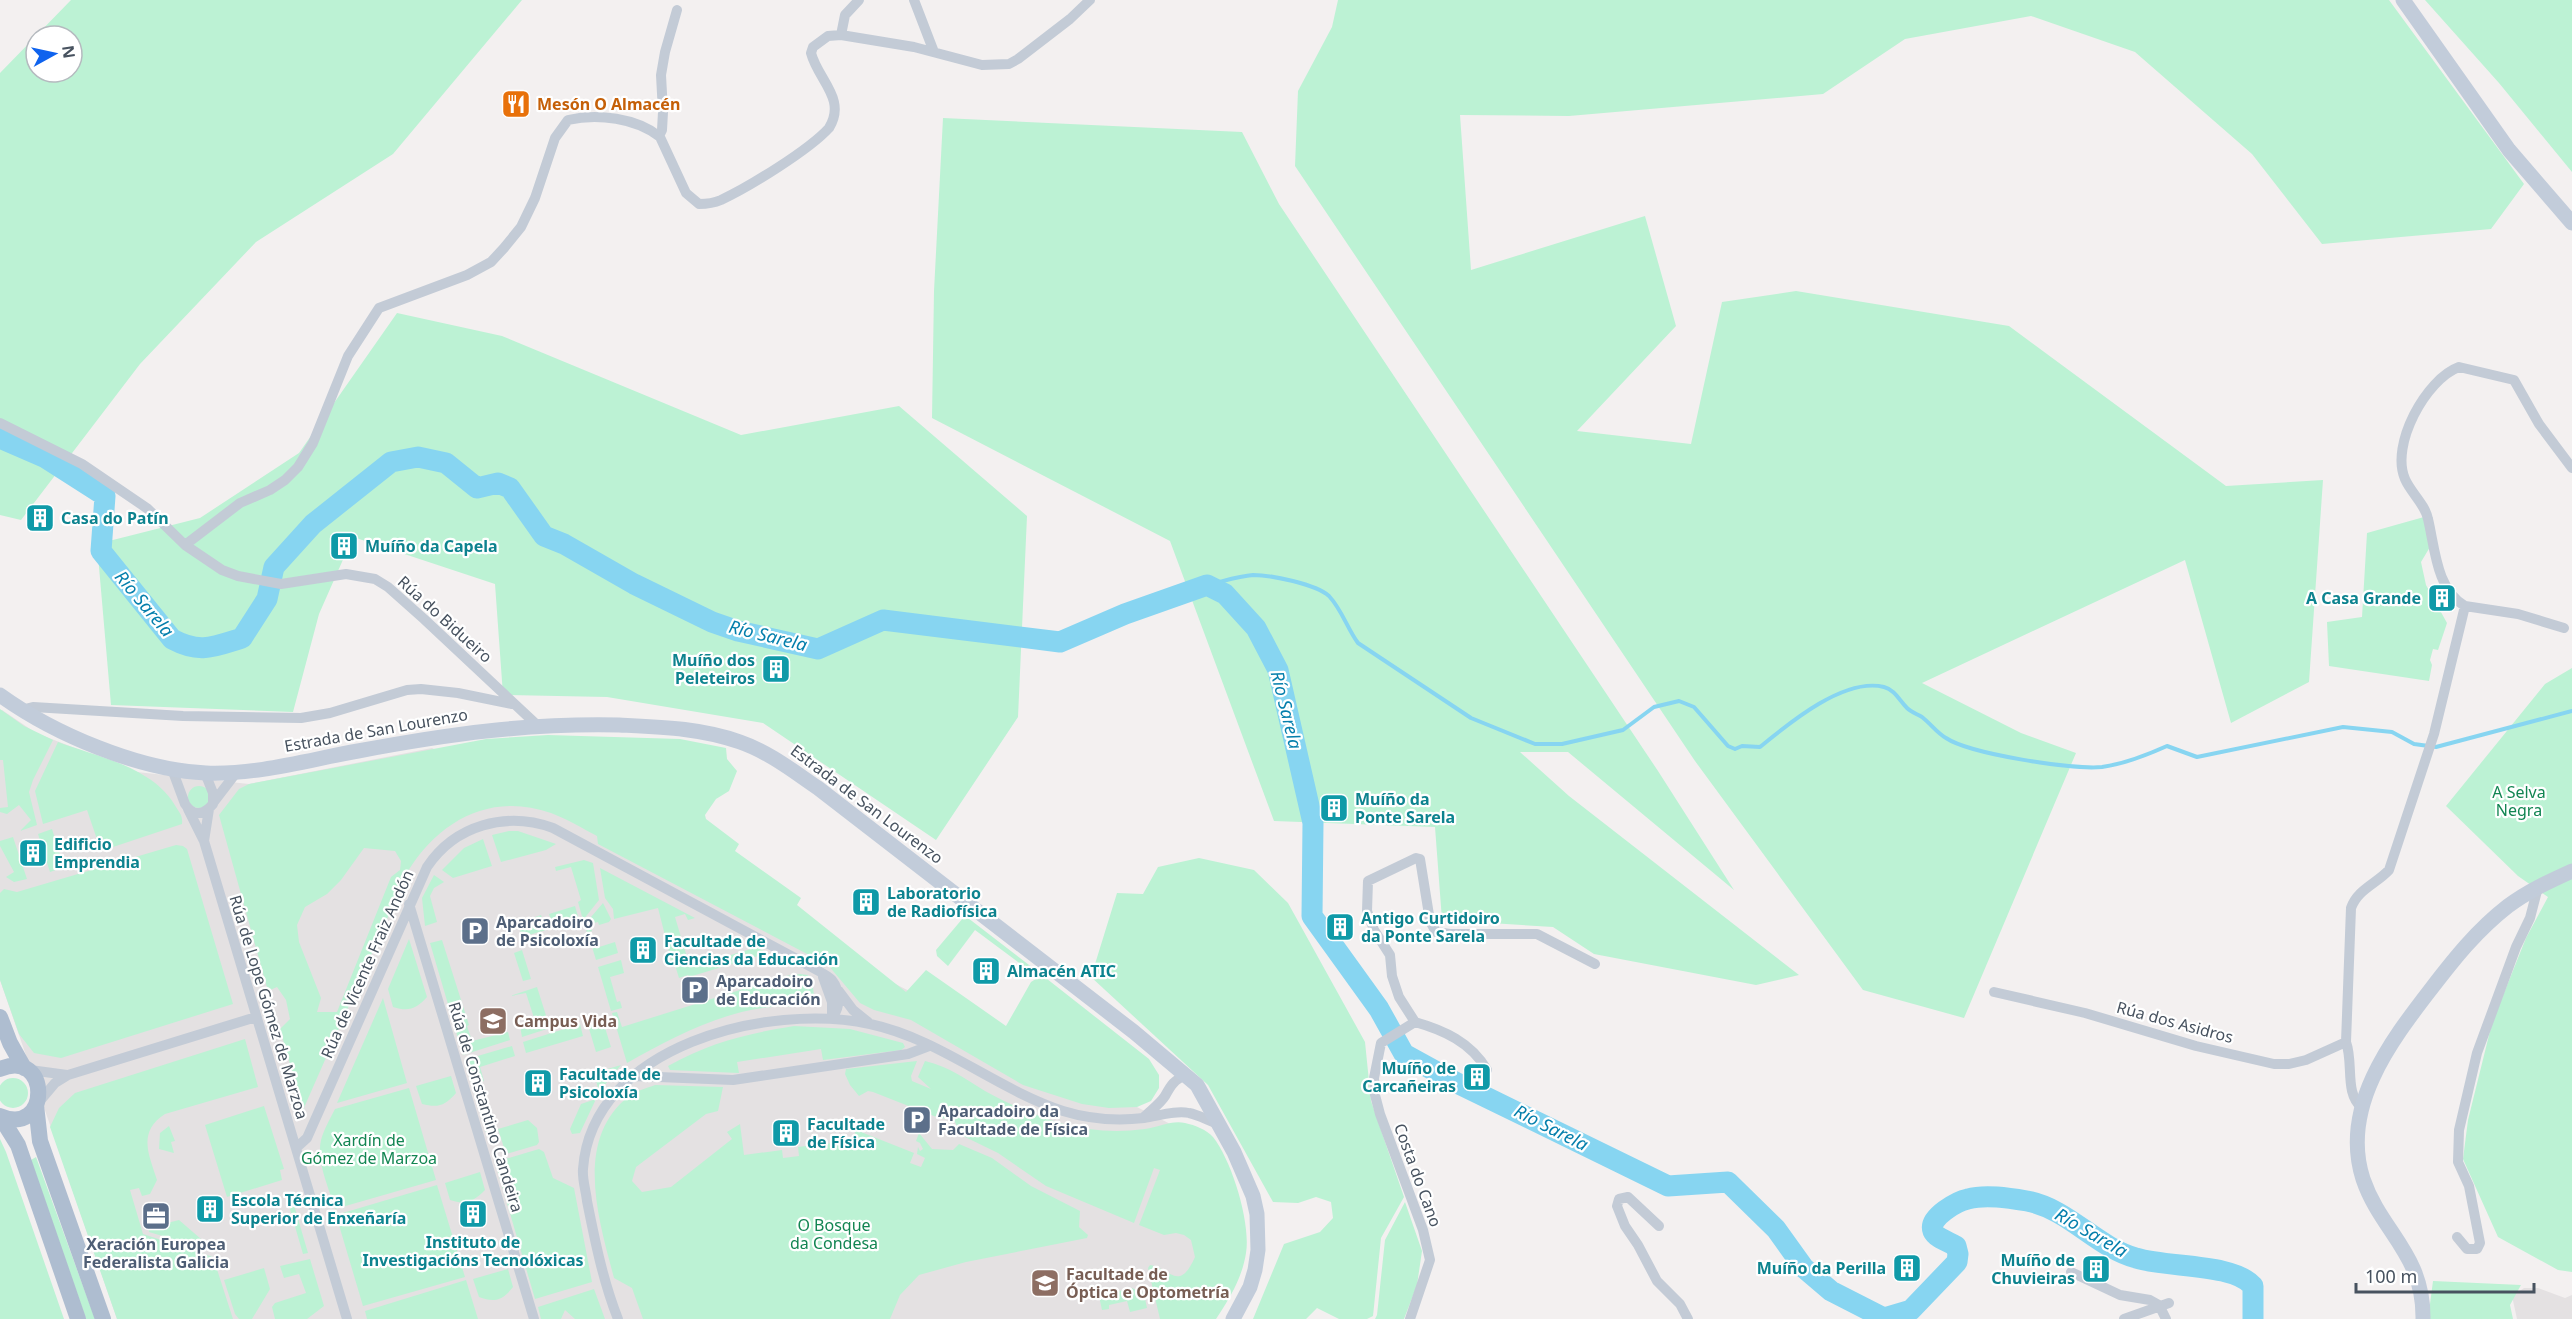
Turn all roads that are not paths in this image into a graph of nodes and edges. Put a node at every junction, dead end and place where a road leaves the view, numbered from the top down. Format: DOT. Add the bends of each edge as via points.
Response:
graph roads {
  1 [pos="859,0"];
  2 [pos="914,0"];
  3 [pos="1090,0"];
  4 [pos="2403,0"];
  5 [pos="676,10"];
  6 [pos="841,35"];
  7 [pos="934,52"];
  8 [pos="659,136"];
  9 [pos="2572,223"];
  10 [pos="0,423"];
  11 [pos="2572,468"];
  12 [pos="185,545"];
  13 [pos="2465,606"];
  14 [pos="2564,628"];
  15 [pos="0,695"];
  16 [pos="512,704"];
  17 [pos="21,710"];
  18 [pos="537,725"];
  19 [pos="172,769"];
  20 [pos="206,773"];
  21 [pos="236,773"];
  22 [pos="211,806"];
  23 [pos="188,809"];
  24 [pos="204,841"];
  25 [pos="2572,871"];
  26 [pos="2538,887"];
  27 [pos="409,904"];
  28 [pos="1596,964"];
  29 [pos="819,972"];
  30 [pos="832,980"];
  31 [pos="1994,992"];
  32 [pos="0,1017"];
  33 [pos="256,1017"];
  34 [pos="832,1017"];
  35 [pos="870,1024"];
  36 [pos="1413,1024"];
  37 [pos="2346,1042"];
  38 [pos="929,1046"];
  39 [pos="24,1068"];
  40 [pos="0,1069"];
  41 [pos="1487,1070"];
  42 [pos="68,1075"];
  43 [pos="1186,1075"];
  44 [pos="634,1076"];
  45 [pos="1202,1093"];
  46 [pos="1165,1097"];
  47 [pos="36,1106"];
  48 [pos="2362,1108"];
  49 [pos="1184,1113"];
  50 [pos="0,1116"];
  51 [pos="1143,1118"];
  52 [pos="1219,1124"];
  53 [pos="296,1148"];
  54 [pos="1659,1226"];
  55 [pos="2457,1238"];
  56 [pos="2070,1272"];
  57 [pos="2164,1304"];
  58 [pos="78,1319"];
  59 [pos="103,1319"];
  60 [pos="347,1319"];
  61 [pos="534,1319"];
  62 [pos="618,1319"];
  63 [pos="1233,1319"];
  64 [pos="1410,1319"];
  65 [pos="1688,1319"];
  66 [pos="2124,1319"];
  67 [pos="2166,1319"];
  68 [pos="2423,1319"];
  1 -- 6 [label="street" via="845,15"];
  2 -- 7 [label="street"];
  3 -- 7 [label="street" via="1009,64 982,64"];
  4 -- 9 [label="street" via="2509,150"];
  5 -- 8 [label="street" via="661,75 663,130"];
  6 -- 7 [label="street"];
  6 -- 8 [label="street" via="828,36 811,53 835,105 829,128 720,200 699,204 691,199"];
  8 -- 12 [label="street" via="646,127 620,120 568,120 555,138 521,227 504,248 491,262 467,275 380,308 348,356 313,443 298,467 270,490 240,503"];
  10 -- 12 [label="street" via="82,464 148,509"];
  11 -- 13 [label="street" via="2539,424 2514,380 2459,367 2441,375 2414,414 2405,436 2402,466 2405,479 2428,516 2438,568 2452,594"];
  12 -- 16 [label="street, Rúa do Bidueiro" via="222,570 281,585 346,574 375,579 480,670"];
  13 -- 14 [label="street" via="2518,614"];
  13 -- 37 [label="street" via="2433,739 2389,870 2361,891 2351,908"];
  15 -- 17 [label="street, Estrada de San Lourenzo"];
  16 -- 17 [label="street" via="422,689 301,718 33,707"];
  16 -- 18 [label="street, Rúa do Bidueiro"];
  17 -- 19 [label="street, Estrada de San Lourenzo" via="66,733"];
  18 -- 21 [label="street, Estrada de San Lourenzo" via="458,733"];
  18 -- 43 [label="street, Estrada de San Lourenzo" via="683,729 742,742 771,755"];
  19 -- 20 [label="street, Estrada de San Lourenzo"];
  19 -- 23 [label="street, Rúa de Lope Gómez de Marzoa"];
  20 -- 21 [label="street, Estrada de San Lourenzo"];
  20 -- 22 [label="street, Rúa de Lope Gómez de Marzoa" via="213,793"];
  21 -- 22 [label="street, Rúa de Lope Gómez de Marzoa"];
  22 -- 23 [label="street" via="198,814"];
  22 -- 24 [label="street, Rúa de Lope Gómez de Marzoa"];
  23 -- 24 [label="street, Rúa de Lope Gómez de Marzoa"];
  24 -- 33 [label="street, Rúa de Lope Gómez de Marzoa"];
  25 -- 26 [label="street"];
  26 -- 48 [label="street" via="2508,906 2466,944 2390,1044"];
  26 -- 55 [label="street" via="2530,918 2477,1053 2459,1130 2458,1162 2469,1186 2480,1243 2477,1249 2467,1249"];
  27 -- 29 [label="street, Rúa de Vicente Fraiz Andón" via="433,859 452,840 495,822 529,821 562,832"];
  27 -- 53 [label="street, Rúa de Vicente Fraiz Andón" via="307,1138"];
  27 -- 61 [label="street, Rúa de Constantino Candeira"];
  28 -- 36 [label="street" via="1537,934 1436,932 1430,921 1420,859 1416,858 1368,880 1367,911 1390,955 1392,976"];
  29 -- 30 [label="street, Rúa de Vicente Fraiz Andón"];
  29 -- 34 [label="street" via="832,1002"];
  30 -- 34 [label="street" via="839,998"];
  30 -- 35 [label="street, Rúa de Vicente Fraiz Andón" via="853,1010"];
  31 -- 37 [label="street, Rúa dos Asidros" via="2274,1064 2306,1060"];
  32 -- 39 [label="main road"];
  33 -- 42 [label="street"];
  33 -- 53 [label="street, Rúa de Lope Gómez de Marzoa"];
  34 -- 35 [label="street"];
  34 -- 44 [label="street" via="779,1019 734,1027 689,1042"];
  35 -- 38 [label="street"];
  36 -- 41 [label="street" via="1458,1039"];
  36 -- 64 [label="street, Costa do Cano" via="1381,1043 1374,1078 1380,1114 1423,1230 1430,1260"];
  37 -- 48 [label="street" via="2354,1102"];
  38 -- 44 [label="street" via="908,1054 733,1080"];
  38 -- 51 [label="street" via="1022,1096 1065,1112 1100,1118"];
  39 -- 40 [label="main road"];
  39 -- 42 [label="street"];
  39 -- 47 [label="main road" via="38,1084"];
  42 -- 47 [label="street" via="48,1090"];
  43 -- 45 [label="street, Estrada de San Lourenzo"];
  43 -- 46 [label="street" via="1168,1087"];
  44 -- 62 [label="street" via="600,1115 589,1136 582,1171 595,1242"];
  45 -- 49 [label="street" via="1199,1107"];
  45 -- 52 [label="street, Estrada de San Lourenzo"];
  46 -- 49 [label="street" via="1172,1110"];
  46 -- 51 [label="street"];
  47 -- 50 [label="main road" via="21,1118"];
  47 -- 59 [label="main road" via="40,1141"];
  48 -- 68 [label="street" via="2357,1147 2363,1178 2412,1263 2421,1292"];
  49 -- 51 [label="street"];
  49 -- 52 [label="street"];
  50 -- 58 [label="main road" via="18,1145"];
  52 -- 63 [label="street, Estrada de San Lourenzo" via="1253,1196 1258,1232 1255,1270"];
  53 -- 60 [label="street, Rúa de Lope Gómez de Marzoa"];
  54 -- 65 [label="street" via="1636,1202 1628,1197 1619,1199 1617,1206 1625,1226 1657,1281 1680,1304"];
  56 -- 57 [label="street" via="2120,1295"];
  57 -- 66 [label="street"];
  57 -- 67 [label="street"];
}
